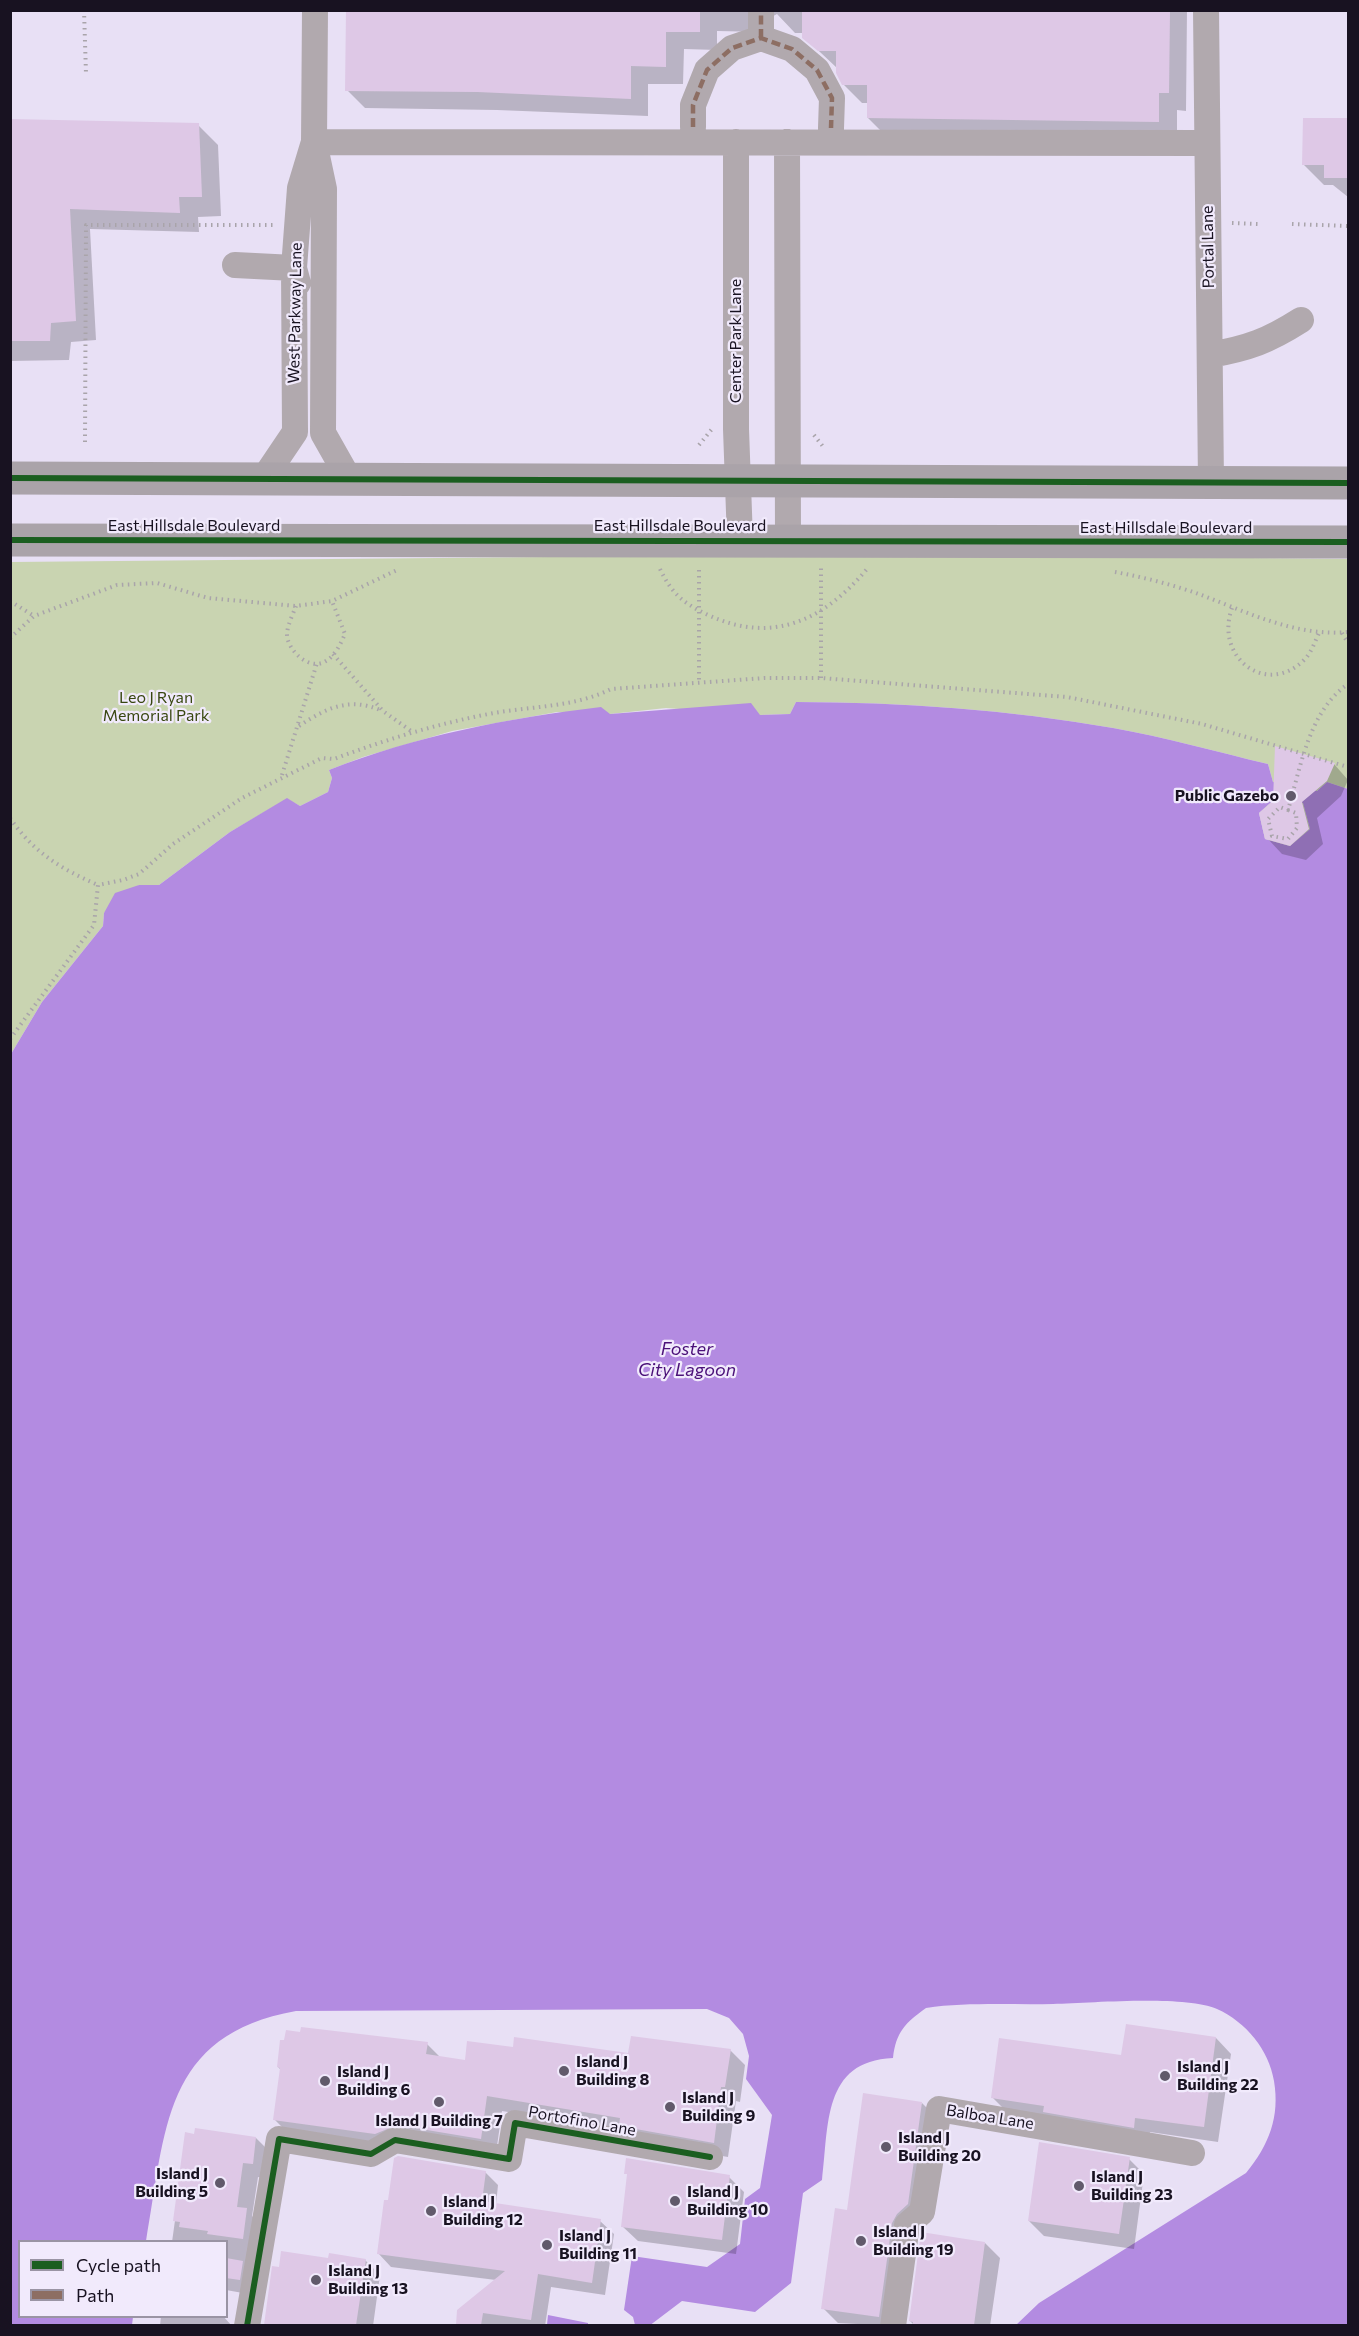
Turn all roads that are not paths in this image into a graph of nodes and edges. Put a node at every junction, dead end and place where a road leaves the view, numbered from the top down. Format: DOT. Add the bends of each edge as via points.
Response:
graph roads {
  1 [pos="315,10"];
  2 [pos="761,10"];
  3 [pos="1206,10"];
  4 [pos="761,38"];
  5 [pos="693,127"];
  6 [pos="831,128"];
  7 [pos="314,142"];
  8 [pos="736,142"];
  9 [pos="787,142"];
  10 [pos="1206,143"];
  11 [pos="235,265"];
  12 [pos="294,268"];
  13 [pos="1301,320"];
  14 [pos="1210,355"];
  15 [pos="323,367"];
  16 [pos="10,478"];
  17 [pos="264,478"];
  18 [pos="349,479"];
  19 [pos="740,482"];
  20 [pos="788,482"];
  21 [pos="1211,483"];
  22 [pos="1348,483"];
  23 [pos="10,540"];
  24 [pos="740,540"];
  25 [pos="788,540"];
  26 [pos="1348,542"];
  27 [pos="1192,2153"];
  28 [pos="710,2157"];
  29 [pos="247,2325"];
  30 [pos="893,2325"];
  1 -- 7 [label="street, West Parkway Lane"];
  2 -- 4 [label="street"];
  3 -- 10 [label="street, Portal Lane"];
  4 -- 5 [label="street" via="732,48 707,70 693,105"];
  4 -- 6 [label="street" via="792,49 816,70 832,98"];
  7 -- 8 [label="street"];
  7 -- 12 [label="street, West Parkway Lane" via="300,188"];
  7 -- 15 [label="street, West Parkway Lane" via="324,189"];
  8 -- 9 [label="street"];
  8 -- 19 [label="street, Center Park Lane" via="736,429"];
  9 -- 10 [label="street"];
  9 -- 20 [label="street"];
  10 -- 14 [label="street, Portal Lane"];
  11 -- 12 [label="street"];
  12 -- 15 [label="street"];
  12 -- 17 [label="street, West Parkway Lane" via="295,432"];
  13 -- 14 [label="street" via="1250,348"];
  14 -- 21 [label="street, Portal Lane"];
  15 -- 18 [label="street, West Parkway Lane" via="323,433"];
  16 -- 17 [label="main road"];
  17 -- 18 [label="main road"];
  18 -- 19 [label="main road"];
  19 -- 20 [label="main road"];
  19 -- 24 [label="street, Center Park Lane"];
  20 -- 21 [label="main road"];
  20 -- 25 [label="street"];
  21 -- 22 [label="main road"];
  23 -- 24 [label="main road, East Hillsdale Boulevard"];
  24 -- 25 [label="main road, East Hillsdale Boulevard"];
  25 -- 26 [label="main road, East Hillsdale Boulevard"];
  27 -- 30 [label="street, Balboa Lane" via="939,2109 922,2212 907,2225"];
  28 -- 29 [label="street, Portofino Lane" via="515,2123 509,2159 395,2140 371,2154 279,2139"];
}
